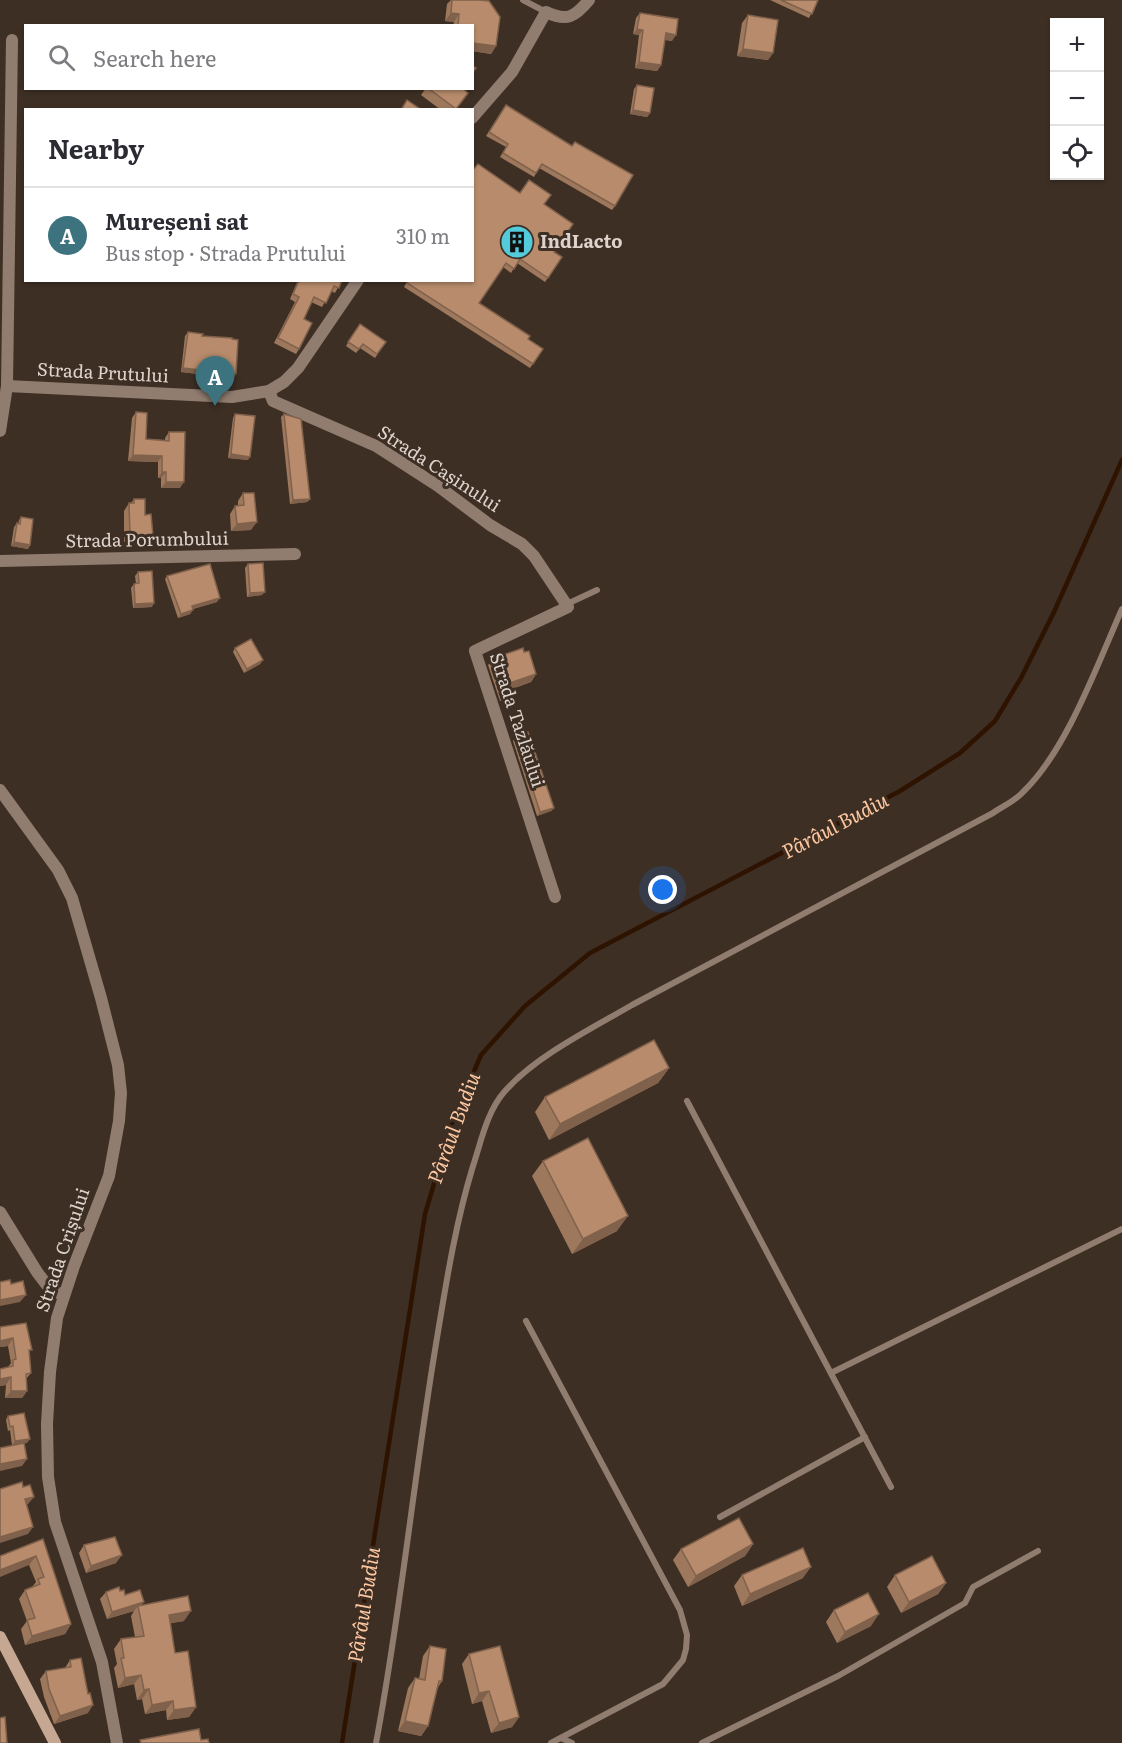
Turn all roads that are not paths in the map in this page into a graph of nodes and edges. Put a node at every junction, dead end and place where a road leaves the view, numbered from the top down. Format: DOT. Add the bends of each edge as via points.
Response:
graph roads {
  1 [pos="524,0"];
  2 [pos="589,0"];
  3 [pos="546,12"];
  4 [pos="8,43"];
  5 [pos="474,116"];
  6 [pos="357,282"];
  7 [pos="7,386"];
  8 [pos="269,391"];
  9 [pos="2,409"];
  10 [pos="0,431"];
  11 [pos="295,554"];
  12 [pos="0,561"];
  13 [pos="597,590"];
  14 [pos="567,606"];
  15 [pos="1122,609"];
  16 [pos="0,790"];
  17 [pos="555,897"];
  18 [pos="687,1101"];
  19 [pos="0,1212"];
  20 [pos="1122,1229"];
  21 [pos="63,1295"];
  22 [pos="526,1321"];
  23 [pos="831,1373"];
  24 [pos="865,1437"];
  25 [pos="891,1487"];
  26 [pos="720,1516"];
  27 [pos="1038,1551"];
  28 [pos="0,1638"];
  29 [pos="561,1738"];
  30 [pos="55,1743"];
  31 [pos="117,1743"];
  32 [pos="376,1743"];
  33 [pos="551,1743"];
  34 [pos="572,1743"];
  35 [pos="702,1743"];
  1 -- 3 [label="lane"];
  2 -- 3 [label="street" via="570,17 557,18"];
  3 -- 5 [label="street" via="512,72"];
  4 -- 7 [label="street"];
  6 -- 8 [label="street, Strada Prutului" via="298,368"];
  7 -- 8 [label="street, Strada Prutului" via="232,397"];
  7 -- 9 [label="street"];
  8 -- 14 [label="street, Strada Cașinului" via="273,401 376,446 522,544 534,555"];
  9 -- 10 [label="street"];
  11 -- 12 [label="street, Strada Porumbului"];
  13 -- 14 [label="lane"];
  14 -- 17 [label="street, Strada Tazlăului" via="475,651"];
  15 -- 32 [label="lane" via="1060,742 1017,798 632,1005 529,1069 504,1092 481,1143 450,1255"];
  16 -- 21 [label="street, Strada Crișului" via="58,870 72,898 120,1083 119,1121 109,1176"];
  18 -- 23 [label="lane"];
  19 -- 21 [label="street" via="37,1272 50,1289"];
  20 -- 23 [label="lane"];
  21 -- 31 [label="street, Strada Crișului" via="50,1372 48,1477 55,1522 102,1662"];
  22 -- 29 [label="lane" via="680,1610 687,1635 683,1660 663,1684"];
  23 -- 24 [label="lane"];
  24 -- 25 [label="lane"];
  24 -- 26 [label="lane"];
  27 -- 35 [label="lane" via="972,1587 965,1604 838,1676"];
  28 -- 30 [label="main road"];
  29 -- 33 [label="lane"];
  29 -- 34 [label="lane"];
}
